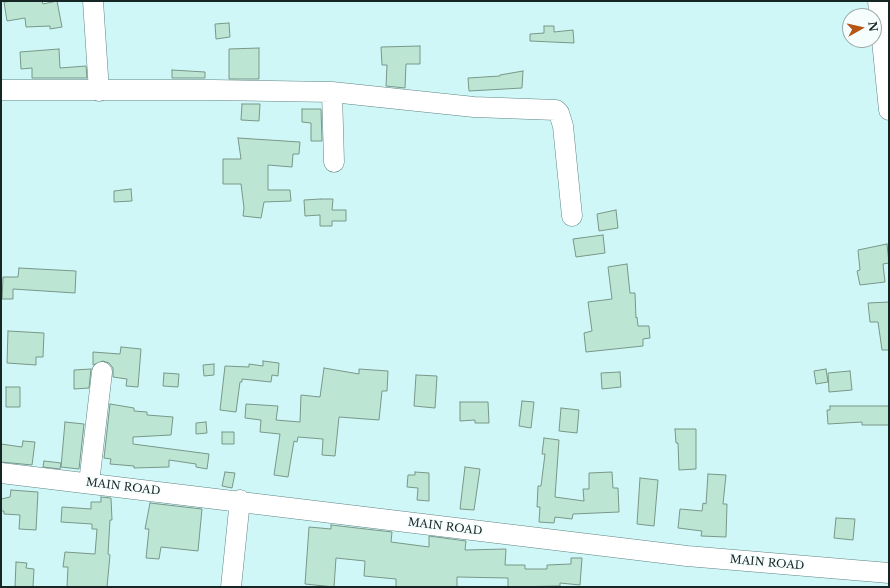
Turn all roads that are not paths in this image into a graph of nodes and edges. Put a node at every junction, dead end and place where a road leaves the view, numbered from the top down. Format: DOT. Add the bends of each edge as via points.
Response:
graph roads {
  1 [pos="93,1"];
  2 [pos="878,1"];
  3 [pos="1,90"];
  4 [pos="99,91"];
  5 [pos="332,92"];
  6 [pos="889,110"];
  7 [pos="334,162"];
  8 [pos="572,216"];
  9 [pos="102,372"];
  10 [pos="1,473"];
  11 [pos="89,483"];
  12 [pos="240,500"];
  13 [pos="887,578"];
  14 [pos="231,587"];
  1 -- 4 [label="street"];
  2 -- 6 [label="street"];
  3 -- 4 [label="street"];
  4 -- 5 [label="street"];
  5 -- 7 [label="street"];
  5 -- 8 [label="street" via="474,107 556,110 563,126"];
  9 -- 11 [label="street"];
  10 -- 11 [label="street, MAIN ROAD"];
  11 -- 12 [label="street, MAIN ROAD"];
  12 -- 13 [label="street, MAIN ROAD" via="687,556"];
  12 -- 14 [label="street"];
}
